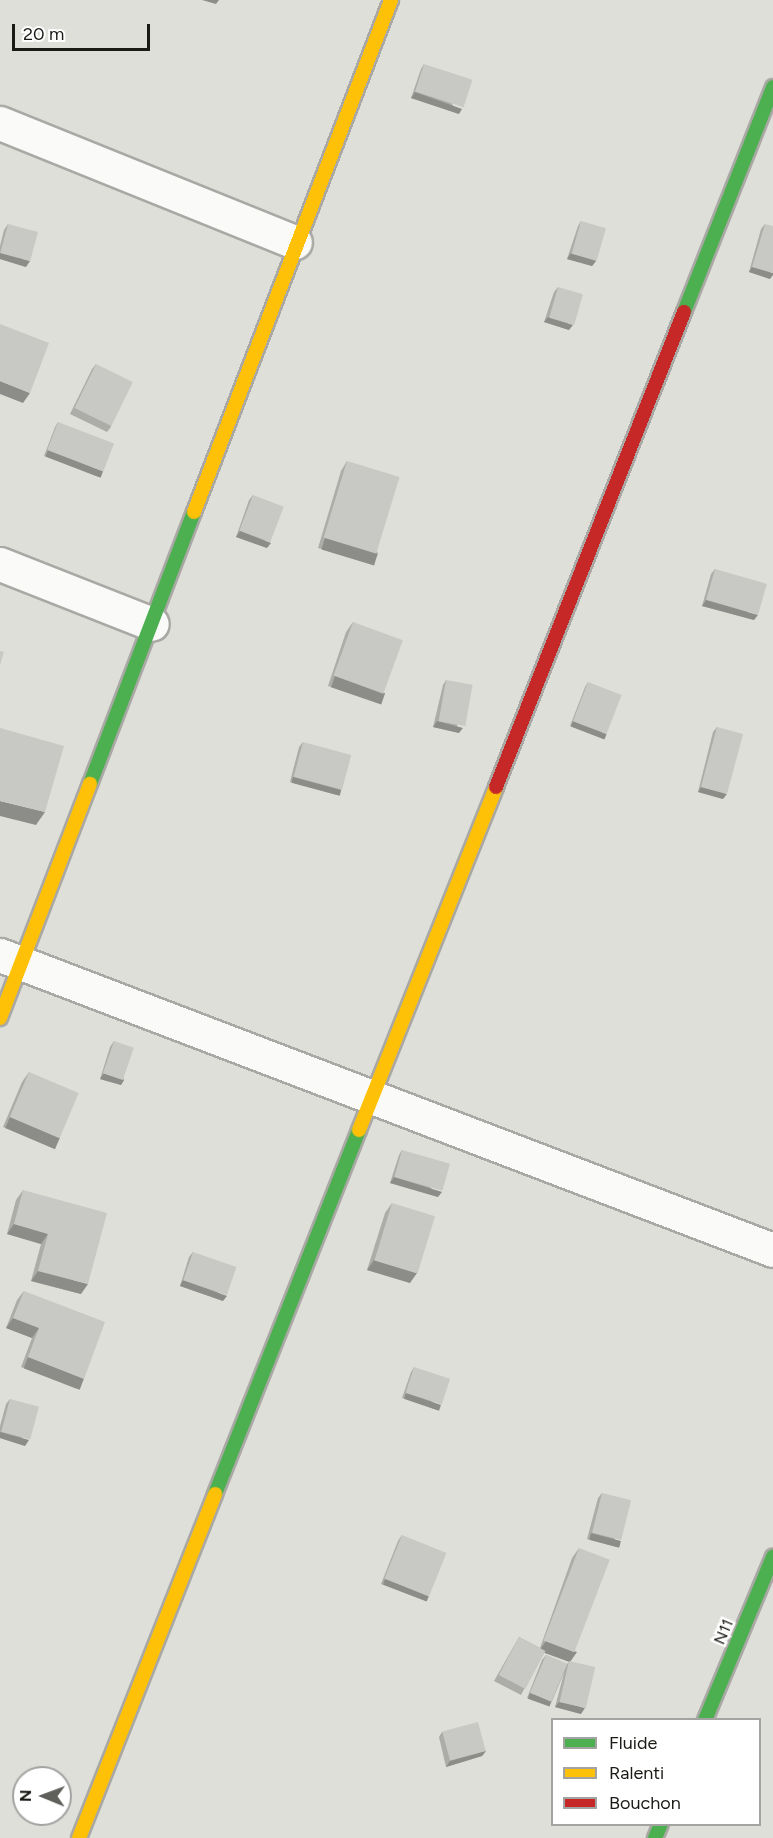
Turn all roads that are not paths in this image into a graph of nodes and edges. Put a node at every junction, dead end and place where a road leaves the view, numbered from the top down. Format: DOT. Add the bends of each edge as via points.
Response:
graph roads {
  1 [pos="391,0"];
  2 [pos="773,87"];
  3 [pos="0,123"];
  4 [pos="295,242"];
  5 [pos="0,564"];
  6 [pos="152,624"];
  7 [pos="10,959"];
  8 [pos="0,1018"];
  9 [pos="371,1097"];
  10 [pos="773,1250"];
  11 [pos="773,1557"];
  12 [pos="705,1718"];
  13 [pos="80,1838"];
  1 -- 4 [label="street"];
  2 -- 9 [label="street"];
  3 -- 4 [label="street"];
  4 -- 6 [label="street"];
  5 -- 6 [label="street"];
  6 -- 7 [label="street"];
  7 -- 8 [label="street"];
  7 -- 9 [label="street"];
  9 -- 10 [label="street"];
  9 -- 13 [label="street"];
  11 -- 12 [label="street, N11"];
}
